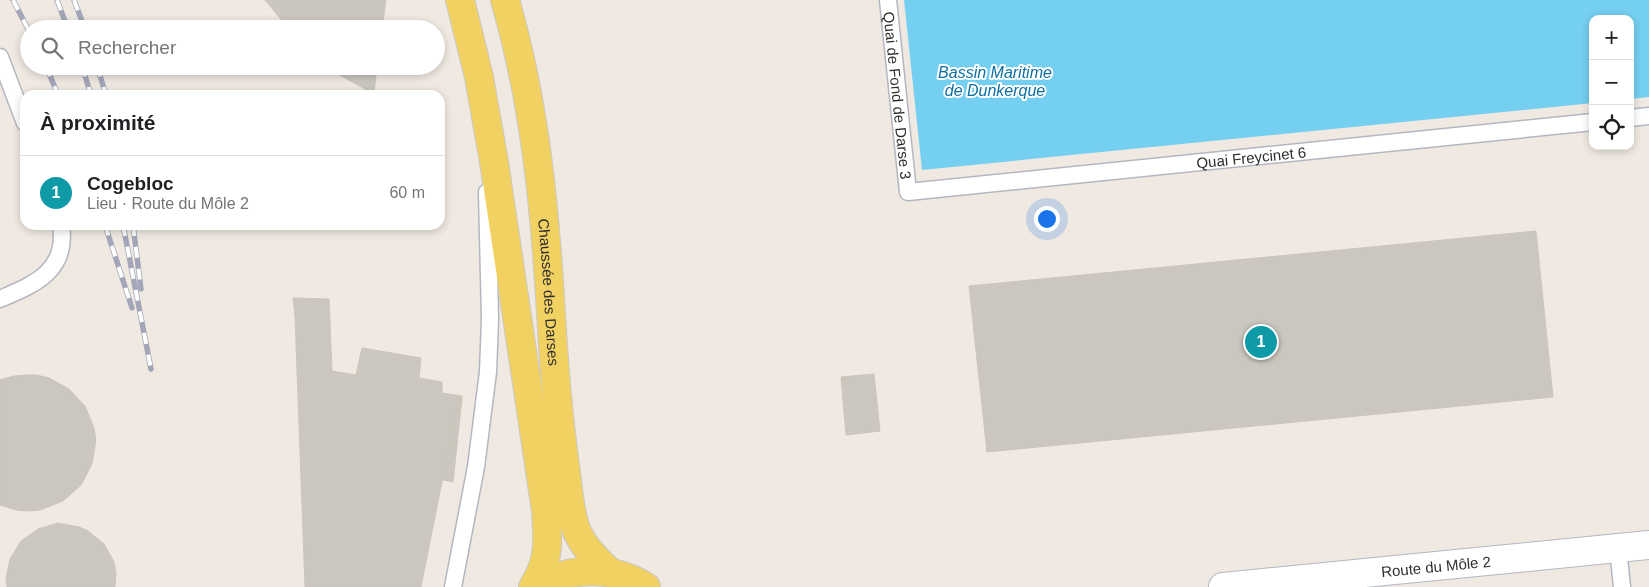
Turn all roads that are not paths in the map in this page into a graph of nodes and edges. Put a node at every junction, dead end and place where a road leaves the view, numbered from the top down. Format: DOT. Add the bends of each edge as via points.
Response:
graph roads {
  1 [pos="460,0"];
  2 [pos="505,0"];
  3 [pos="888,0"];
  4 [pos="0,57"];
  5 [pos="20,110"];
  6 [pos="486,112"];
  7 [pos="1649,116"];
  8 [pos="1634,118"];
  9 [pos="1589,122"];
  10 [pos="908,192"];
  11 [pos="61,230"];
  12 [pos="0,299"];
  13 [pos="1649,545"];
  14 [pos="1618,548"];
  15 [pos="611,573"];
  16 [pos="452,587"];
  17 [pos="533,587"];
  18 [pos="538,587"];
  19 [pos="646,587"];
  20 [pos="1223,587"];
  21 [pos="1622,587"];
  1 -- 6 [label="main road, Chaussée des Darses"];
  2 -- 15 [label="main road, Chaussée des Darses" via="526,86 539,163 554,373 571,508 582,540"];
  3 -- 10 [label="lane, Quai de Fond de Darse 3"];
  4 -- 5 [label="lane"];
  6 -- 16 [label="lane, Chaussée des Darses" via="490,292 488,372 476,467"];
  6 -- 17 [label="main road, Chaussée des Darses" via="546,511 548,539 545,564"];
  7 -- 8 [label="lane"];
  9 -- 10 [label="lane, Quai Freycinet 6"];
  11 -- 12 [label="lane" via="61,247 54,266 47,274 30,286"];
  13 -- 14 [label="main road, Route du Môle 2"];
  14 -- 20 [label="main road, Route du Môle 2"];
  14 -- 21 [label="lane"];
  15 -- 18 [label="main road" via="572,573"];
  15 -- 19 [label="main road"];
}
